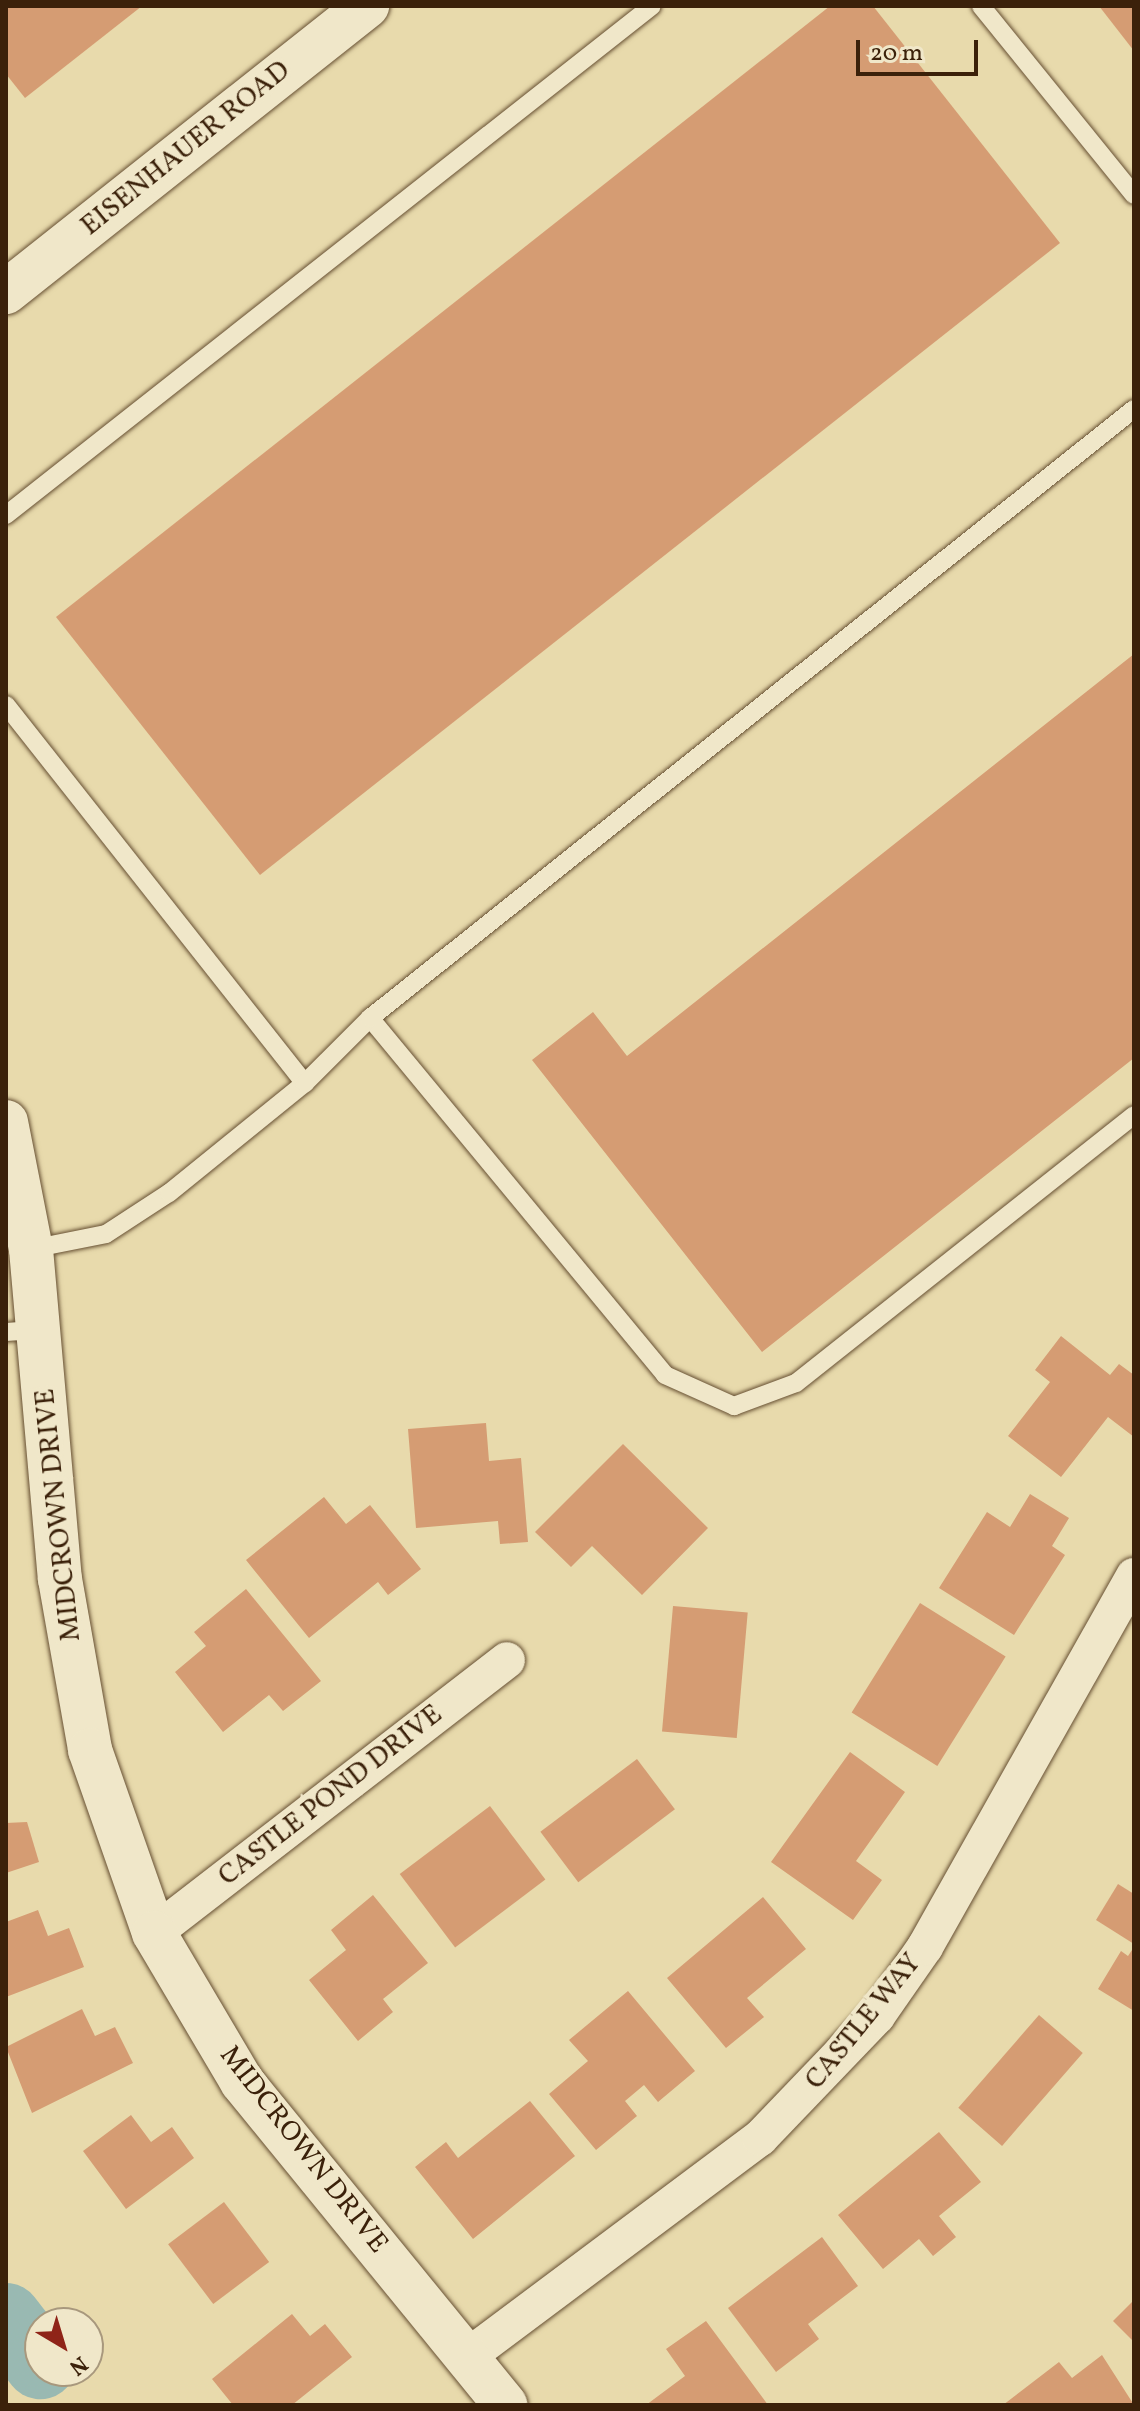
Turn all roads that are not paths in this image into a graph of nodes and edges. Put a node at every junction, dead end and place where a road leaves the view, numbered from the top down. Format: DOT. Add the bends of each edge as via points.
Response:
graph roads {
  1 [pos="367,6"];
  2 [pos="652,6"];
  3 [pos="981,6"];
  4 [pos="1134,195"];
  5 [pos="12,277"];
  6 [pos="1134,409"];
  7 [pos="6,515"];
  8 [pos="6,705"];
  9 [pos="370,1018"];
  10 [pos="305,1083"];
  11 [pos="1134,1115"];
  12 [pos="6,1122"];
  13 [pos="31,1249"];
  14 [pos="23,1331"];
  15 [pos="1134,1576"];
  16 [pos="507,1660"];
  17 [pos="154,1933"];
  18 [pos="467,2357"];
  19 [pos="505,2405"];
  1 -- 5 [label="street, EISENHAUER ROAD"];
  2 -- 7 [label="lane"];
  3 -- 4 [label="lane"];
  6 -- 9 [label="lane"];
  8 -- 10 [label="lane"];
  9 -- 10 [label="lane"];
  9 -- 11 [label="lane" via="665,1375 734,1406 796,1383"];
  10 -- 13 [label="lane" via="106,1234"];
  12 -- 13 [label="street, MIDCROWN DRIVE"];
  13 -- 14 [label="street, MIDCROWN DRIVE"];
  14 -- 17 [label="street, MIDCROWN DRIVE" via="90,1750"];
  15 -- 18 [label="street, CASTLE WAY" via="925,1947 867,2027 760,2138"];
  16 -- 17 [label="street, CASTLE POND DRIVE"];
  17 -- 18 [label="street, MIDCROWN DRIVE" via="242,2082"];
  18 -- 19 [label="street, MIDCROWN DRIVE"];
}
